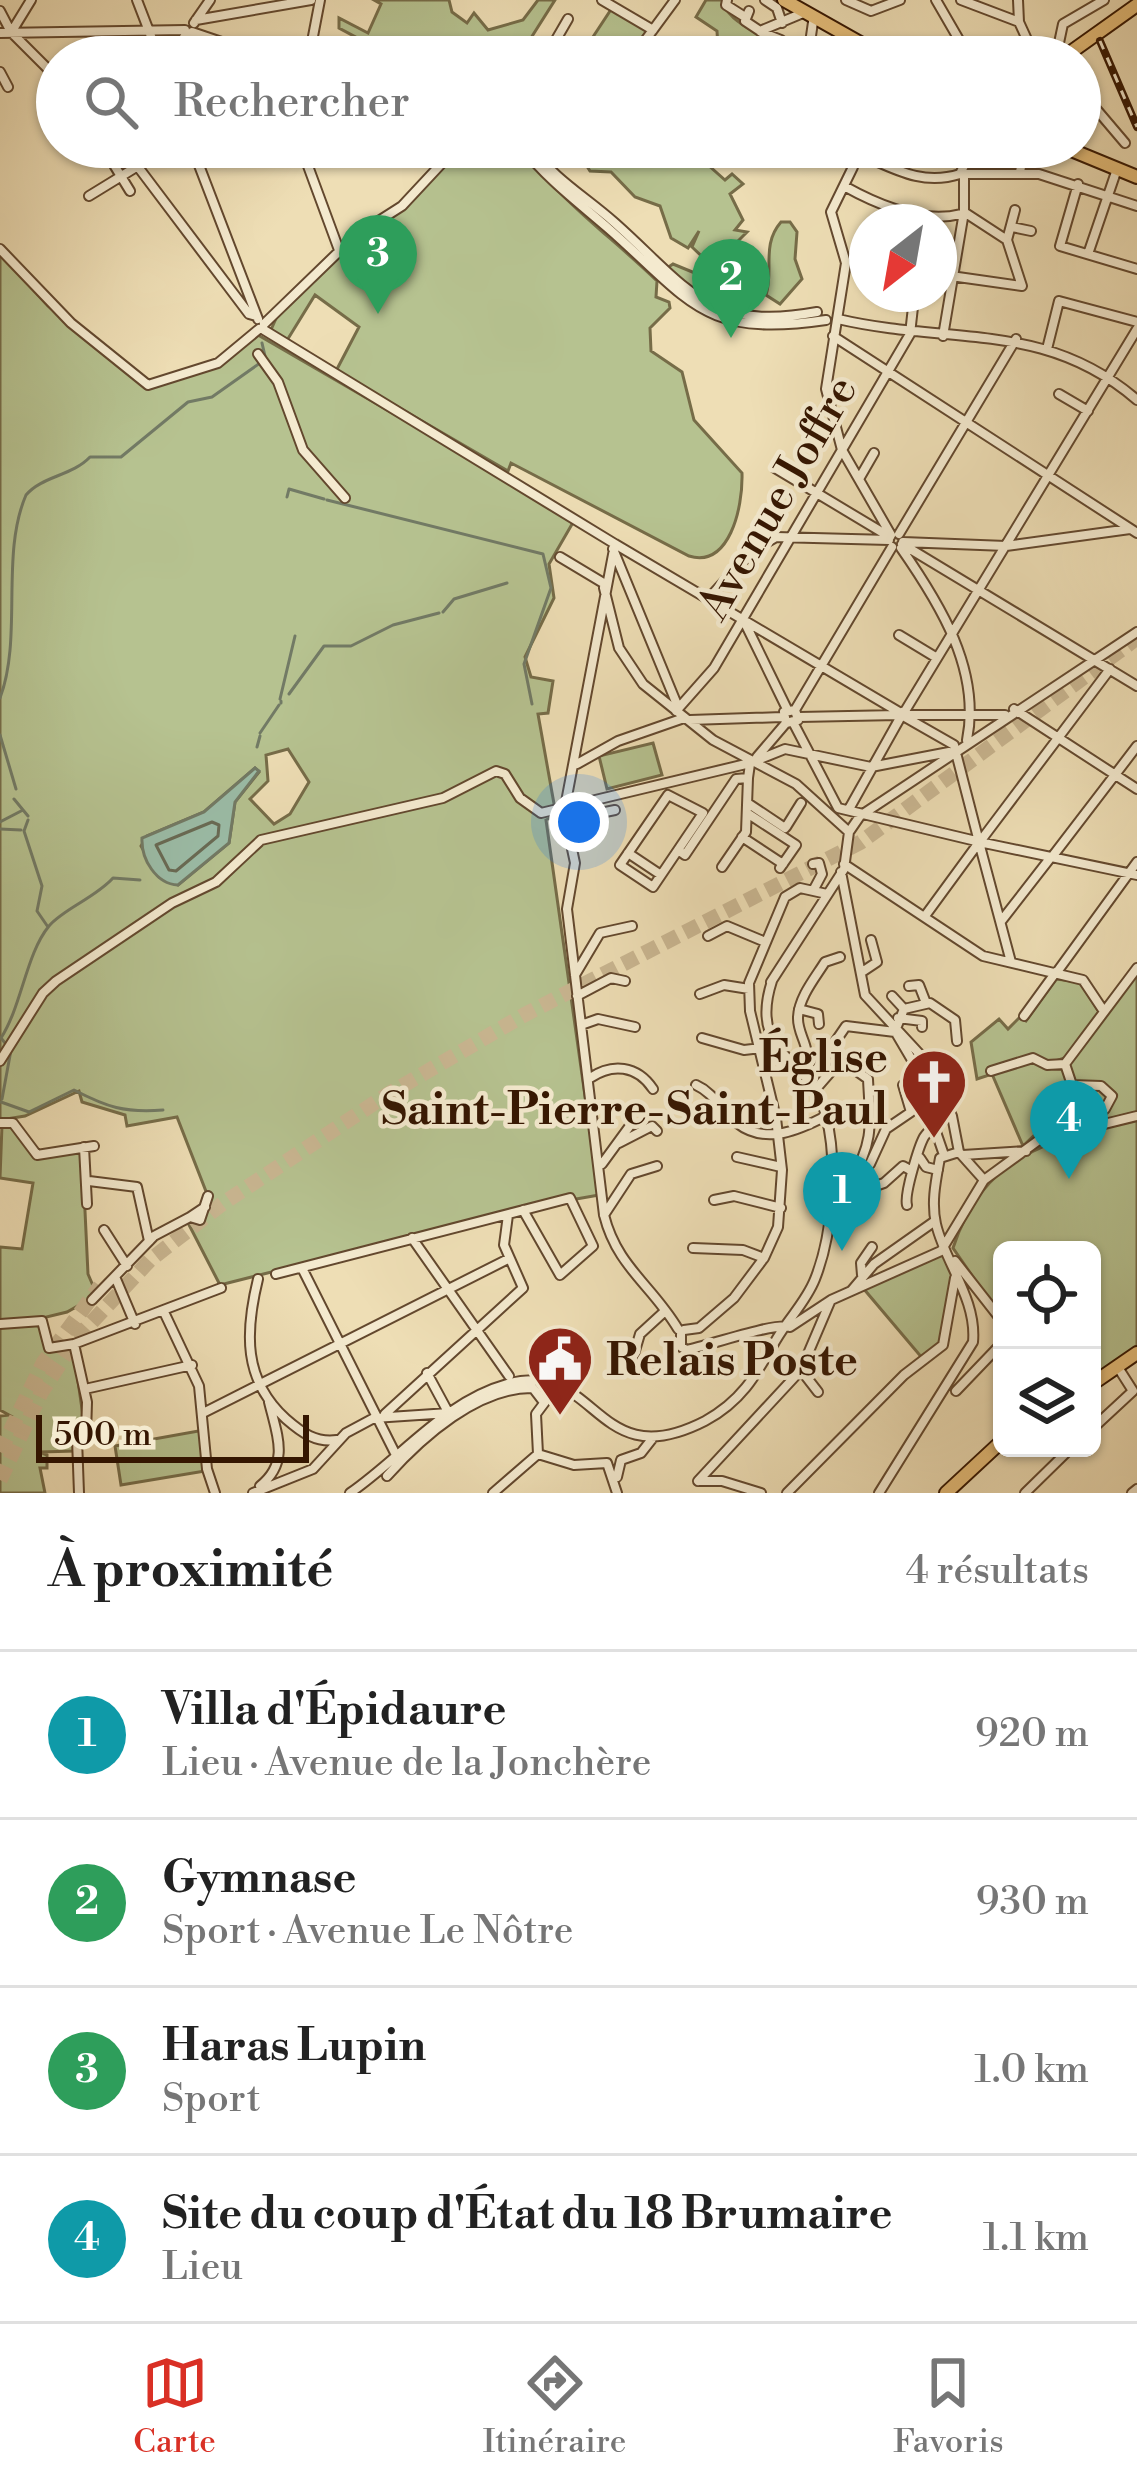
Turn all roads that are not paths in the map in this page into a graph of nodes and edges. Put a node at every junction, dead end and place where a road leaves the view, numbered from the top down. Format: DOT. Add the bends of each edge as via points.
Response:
graph roads {
  1 [pos="31,0"];
  2 [pos="137,0"];
  3 [pos="210,0"];
  4 [pos="316,0"];
  5 [pos="602,0"];
  6 [pos="675,0"];
  7 [pos="727,0"];
  8 [pos="765,0"];
  9 [pos="784,0"];
  10 [pos="846,0"];
  11 [pos="900,0"];
  12 [pos="936,0"];
  13 [pos="961,0"];
  14 [pos="1018,0"];
  15 [pos="1104,0"];
  16 [pos="1137,4"];
  17 [pos="0,11"];
  18 [pos="805,17"];
  19 [pos="568,19"];
  20 [pos="1019,22"];
  21 [pos="147,26"];
  22 [pos="190,29"];
  23 [pos="653,30"];
  24 [pos="760,31"];
  25 [pos="11,32"];
  26 [pos="0,33"];
  27 [pos="151,36"];
  28 [pos="185,36"];
  29 [pos="194,36"];
  30 [pos="209,36"];
  31 [pos="312,36"];
  32 [pos="558,36"];
  33 [pos="649,36"];
  34 [pos="772,36"];
  35 [pos="843,36"];
  36 [pos="856,36"];
  37 [pos="957,36"];
  38 [pos="1025,36"];
  39 [pos="1058,36"];
  40 [pos="1091,36"];
  41 [pos="36,57"];
  42 [pos="0,72"];
  43 [pos="8,87"];
  44 [pos="1101,115"];
  45 [pos="1125,143"];
  46 [pos="1101,163"];
  47 [pos="116,168"];
  48 [pos="140,168"];
  49 [pos="200,168"];
  50 [pos="309,168"];
  51 [pos="437,168"];
  52 [pos="538,168"];
  53 [pos="547,168"];
  54 [pos="852,168"];
  55 [pos="900,168"];
  56 [pos="965,168"];
  57 [pos="1021,168"];
  58 [pos="133,169"];
  59 [pos="1117,170"];
  60 [pos="1020,172"];
  61 [pos="962,175"];
  62 [pos="121,176"];
  63 [pos="1137,178"];
  64 [pos="1078,184"];
  65 [pos="844,186"];
  66 [pos="130,191"];
  67 [pos="95,193"];
  68 [pos="1109,194"];
  69 [pos="1137,206"];
  70 [pos="1015,210"];
  71 [pos="963,213"];
  72 [pos="1012,227"];
  73 [pos="1031,231"];
  74 [pos="1007,240"];
  75 [pos="957,244"];
  76 [pos="0,249"];
  77 [pos="339,250"];
  78 [pos="1088,254"];
  79 [pos="1137,269"];
  80 [pos="957,277"];
  81 [pos="817,312"];
  82 [pos="914,312"];
  83 [pos="946,312"];
  84 [pos="838,319"];
  85 [pos="826,320"];
  86 [pos="1137,325"];
  87 [pos="260,326"];
  88 [pos="910,334"];
  89 [pos="943,336"];
  90 [pos="832,337"];
  91 [pos="1016,339"];
  92 [pos="1047,349"];
  93 [pos="888,372"];
  94 [pos="1108,377"];
  95 [pos="1059,394"];
  96 [pos="1137,400"];
  97 [pos="1088,411"];
  98 [pos="967,422"];
  99 [pos="842,449"];
  100 [pos="874,453"];
  101 [pos="775,467"];
  102 [pos="1048,476"];
  103 [pos="858,480"];
  104 [pos="817,493"];
  105 [pos="345,498"];
  106 [pos="1135,530"];
  107 [pos="791,535"];
  108 [pos="896,541"];
  109 [pos="615,544"];
  110 [pos="1006,546"];
  111 [pos="560,557"];
  112 [pos="605,586"];
  113 [pos="979,590"];
  114 [pos="710,598"];
  115 [pos="607,605"];
  116 [pos="748,624"];
  117 [pos="1137,630"];
  118 [pos="898,635"];
  119 [pos="951,635"];
  120 [pos="937,658"];
  121 [pos="1094,659"];
  122 [pos="822,665"];
  123 [pos="1110,669"];
  124 [pos="1137,686"];
  125 [pos="677,709"];
  126 [pos="974,712"];
  127 [pos="1012,712"];
  128 [pos="903,715"];
  129 [pos="791,717"];
  130 [pos="688,719"];
  131 [pos="986,729"];
  132 [pos="1058,739"];
  133 [pos="967,740"];
  134 [pos="1137,746"];
  135 [pos="807,750"];
  136 [pos="953,751"];
  137 [pos="753,760"];
  138 [pos="577,764"];
  139 [pos="871,767"];
  140 [pos="1115,775"];
  141 [pos="749,780"];
  142 [pos="1137,789"];
  143 [pos="802,803"];
  144 [pos="564,807"];
  145 [pos="748,808"];
  146 [pos="615,810"];
  147 [pos="708,813"];
  148 [pos="855,813"];
  149 [pos="566,820"];
  150 [pos="783,831"];
  151 [pos="847,832"];
  152 [pos="742,837"];
  153 [pos="980,842"];
  154 [pos="628,853"];
  155 [pos="1052,857"];
  156 [pos="1137,862"];
  157 [pos="813,864"];
  158 [pos="722,867"];
  159 [pos="843,868"];
  160 [pos="1133,874"];
  161 [pos="661,875"];
  162 [pos="814,889"];
  163 [pos="829,890"];
  164 [pos="925,916"];
  165 [pos="1002,920"];
  166 [pos="632,926"];
  167 [pos="708,936"];
  168 [pos="871,940"];
  169 [pos="763,941"];
  170 [pos="840,957"];
  171 [pos="1011,962"];
  172 [pos="1137,968"];
  173 [pos="862,972"];
  174 [pos="1056,972"];
  175 [pos="573,976"];
  176 [pos="625,981"];
  177 [pos="909,986"];
  178 [pos="749,989"];
  179 [pos="700,994"];
  180 [pos="577,996"];
  181 [pos="892,996"];
  182 [pos="926,1003"];
  183 [pos="800,1009"];
  184 [pos="1103,1010"];
  185 [pos="1024,1016"];
  186 [pos="898,1022"];
  187 [pos="581,1024"];
  188 [pos="819,1024"];
  189 [pos="634,1027"];
  190 [pos="922,1027"];
  191 [pos="702,1038"];
  192 [pos="957,1041"];
  193 [pos="761,1048"];
  194 [pos="0,1061"];
  195 [pos="1065,1064"];
  196 [pos="805,1065"];
  197 [pos="991,1071"];
  198 [pos="590,1078"];
  199 [pos="696,1085"];
  200 [pos="904,1085"];
  201 [pos="810,1086"];
  202 [pos="653,1088"];
  203 [pos="913,1092"];
  204 [pos="947,1102"];
  205 [pos="1137,1116"];
  206 [pos="824,1121"];
  207 [pos="1093,1122"];
  208 [pos="0,1123"];
  209 [pos="629,1126"];
  210 [pos="934,1129"];
  211 [pos="657,1131"];
  212 [pos="777,1133"];
  213 [pos="619,1143"];
  214 [pos="960,1150"];
  215 [pos="1028,1152"];
  216 [pos="737,1157"];
  217 [pos="917,1158"];
  218 [pos="941,1160"];
  219 [pos="602,1164"];
  220 [pos="657,1166"];
  221 [pos="781,1167"];
  222 [pos="908,1168"];
  223 [pos="829,1177"];
  224 [pos="854,1177"];
  225 [pos="984,1180"];
  226 [pos="89,1181"];
  227 [pos="208,1196"];
  228 [pos="714,1200"];
  229 [pos="87,1204"];
  230 [pos="826,1204"];
  231 [pos="907,1204"];
  232 [pos="781,1208"];
  233 [pos="524,1210"];
  234 [pos="508,1214"];
  235 [pos="604,1215"];
  236 [pos="935,1221"];
  237 [pos="104,1230"];
  238 [pos="412,1238"];
  239 [pos="149,1241"];
  240 [pos="872,1247"];
  241 [pos="946,1247"];
  242 [pos="693,1248"];
  243 [pos="764,1258"];
  244 [pos="508,1259"];
  245 [pos="127,1266"];
  246 [pos="955,1266"];
  247 [pos="302,1268"];
  248 [pos="276,1274"];
  249 [pos="862,1274"];
  250 [pos="116,1279"];
  251 [pos="257,1279"];
  252 [pos="220,1288"];
  253 [pos="448,1290"];
  254 [pos="852,1291"];
  255 [pos="92,1300"];
  256 [pos="831,1300"];
  257 [pos="993,1310"];
  258 [pos="164,1312"];
  259 [pos="664,1312"];
  260 [pos="788,1322"];
  261 [pos="0,1324"];
  262 [pos="134,1324"];
  263 [pos="475,1327"];
  264 [pos="681,1331"];
  265 [pos="74,1344"];
  266 [pos="340,1344"];
  267 [pos="995,1349"];
  268 [pos="1137,1356"];
  269 [pos="632,1364"];
  270 [pos="192,1365"];
  271 [pos="801,1370"];
  272 [pos="1120,1370"];
  273 [pos="427,1373"];
  274 [pos="509,1376"];
  275 [pos="1101,1381"];
  276 [pos="259,1384"];
  277 [pos="562,1388"];
  278 [pos="952,1388"];
  279 [pos="85,1389"];
  280 [pos="818,1392"];
  281 [pos="545,1400"];
  282 [pos="272,1407"];
  283 [pos="205,1412"];
  284 [pos="448,1412"];
  285 [pos="381,1416"];
  286 [pos="1101,1421"];
  287 [pos="652,1439"];
  288 [pos="338,1441"];
  289 [pos="993,1452"];
  290 [pos="538,1454"];
  291 [pos="397,1457"];
  292 [pos="1062,1457"];
  293 [pos="387,1476"];
  294 [pos="256,1490"];
  295 [pos="79,1493"];
  296 [pos="215,1493"];
  297 [pos="350,1493"];
  298 [pos="493,1493"];
  299 [pos="619,1493"];
  300 [pos="761,1493"];
  301 [pos="787,1493"];
  302 [pos="879,1493"];
  303 [pos="950,1493"];
  304 [pos="1025,1493"];
  1 -- 25 [label="street"];
  2 -- 21 [label="street"];
  3 -- 22 [label="street"];
  4 -- 22 [label="street"];
  4 -- 31 [label="street"];
  5 -- 23 [label="street"];
  6 -- 23 [label="street"];
  7 -- 24 [label="street"];
  8 -- 18 [label="street"];
  9 -- 18 [label="main road"];
  10 -- 11 [label="street" via="871,11"];
  12 -- 37 [label="street"];
  13 -- 20 [label="street"];
  14 -- 20 [label="street"];
  15 -- 39 [label="street" via="1069,17"];
  16 -- 40 [label="main road"];
  17 -- 25 [label="street"];
  18 -- 24 [label="street"];
  18 -- 35 [label="main road"];
  18 -- 36 [label="main road" via="841,23"];
  19 -- 32 [label="street"];
  20 -- 38 [label="street"];
  21 -- 22 [label="street"];
  21 -- 25 [label="street"];
  21 -- 27 [label="street"];
  22 -- 28 [label="street"];
  22 -- 29 [label="street"];
  22 -- 30 [label="street"];
  23 -- 33 [label="street"];
  24 -- 34 [label="street"];
  25 -- 26 [label="street"];
  25 -- 41 [label="street"];
  42 -- 43 [label="street"];
  44 -- 45 [label="street"];
  46 -- 59 [label="main road"];
  47 -- 62 [label="street"];
  48 -- 87 [label="street"];
  49 -- 87 [label="street"];
  50 -- 77 [label="street"];
  51 -- 77 [label="street" via="394,213"];
  52 -- 85 [label="street" via="686,301 760,327"];
  53 -- 81 [label="street" via="682,289 752,316"];
  54 -- 65 [label="street"];
  55 -- 61 [label="street" via="937,181"];
  56 -- 61 [label="street"];
  57 -- 60 [label="street"];
  58 -- 62 [label="street"];
  59 -- 63 [label="main road"];
  59 -- 68 [label="street"];
  60 -- 61 [label="street"];
  60 -- 64 [label="street"];
  61 -- 71 [label="street"];
  62 -- 66 [label="street"];
  62 -- 67 [label="street"];
  64 -- 68 [label="street"];
  64 -- 78 [label="street" via="1060,247"];
  65 -- 71 [label="street" via="900,211"];
  65 -- 84 [label="street" via="832,212 846,262"];
  68 -- 69 [label="street"];
  68 -- 78 [label="street"];
  70 -- 72 [label="street"];
  71 -- 74 [label="street"];
  71 -- 75 [label="street"];
  72 -- 73 [label="street"];
  72 -- 74 [label="street"];
  74 -- 80 [label="street" via="1022,286"];
  76 -- 87 [label="street" via="70,322 148,386 218,363"];
  77 -- 87 [label="street"];
  78 -- 79 [label="street"];
  82 -- 88 [label="street"];
  83 -- 89 [label="street"];
  84 -- 88 [label="street"];
  84 -- 90 [label="street"];
  86 -- 92 [label="street" via="1059,301"];
  86 -- 94 [label="street"];
  87 -- 105 [label="street" via="258,356 278,382 303,450"];
  87 -- 109 [label="street"];
  88 -- 89 [label="street"];
  88 -- 93 [label="street, Avenue Joffre"];
  89 -- 91 [label="street"];
  90 -- 93 [label="street"];
  90 -- 99 [label="street" via="826,389"];
  91 -- 92 [label="street"];
  91 -- 98 [label="street"];
  92 -- 94 [label="street"];
  93 -- 98 [label="street"];
  93 -- 99 [label="street, Avenue Joffre"];
  94 -- 96 [label="street"];
  94 -- 97 [label="street"];
  95 -- 97 [label="street"];
  97 -- 102 [label="street"];
  98 -- 102 [label="street"];
  98 -- 108 [label="street"];
  99 -- 103 [label="street"];
  99 -- 104 [label="street, Avenue Joffre"];
  100 -- 103 [label="street"];
  101 -- 104 [label="street"];
  102 -- 106 [label="street"];
  102 -- 110 [label="street"];
  103 -- 108 [label="street"];
  104 -- 107 [label="street, Avenue Joffre"];
  104 -- 108 [label="street"];
  106 -- 110 [label="street"];
  107 -- 108 [label="street"];
  107 -- 114 [label="street" via="763,543"];
  107 -- 116 [label="street, Avenue Joffre"];
  108 -- 110 [label="street"];
  108 -- 113 [label="street"];
  108 -- 119 [label="street"];
  108 -- 122 [label="street"];
  109 -- 112 [label="street"];
  109 -- 114 [label="street"];
  109 -- 125 [label="street"];
  110 -- 113 [label="street"];
  111 -- 112 [label="street"];
  112 -- 115 [label="street"];
  113 -- 119 [label="street"];
  113 -- 121 [label="street"];
  114 -- 116 [label="street"];
  115 -- 125 [label="street" via="633,672"];
  115 -- 138 [label="street"];
  116 -- 122 [label="street"];
  116 -- 125 [label="street, Avenue Joffre"];
  116 -- 129 [label="street"];
  117 -- 121 [label="street"];
  118 -- 120 [label="street"];
  119 -- 120 [label="street"];
  119 -- 126 [label="street"];
  120 -- 128 [label="street"];
  121 -- 123 [label="street"];
  121 -- 127 [label="street"];
  122 -- 128 [label="street"];
  122 -- 129 [label="street"];
  123 -- 124 [label="street"];
  123 -- 132 [label="street"];
  125 -- 130 [label="street"];
  126 -- 127 [label="street"];
  126 -- 128 [label="street"];
  126 -- 133 [label="street"];
  127 -- 131 [label="street"];
  127 -- 132 [label="street"];
  128 -- 129 [label="street"];
  128 -- 136 [label="street"];
  128 -- 139 [label="street"];
  129 -- 130 [label="street"];
  129 -- 135 [label="street"];
  129 -- 137 [label="street"];
  130 -- 137 [label="street"];
  130 -- 138 [label="street"];
  131 -- 133 [label="street"];
  131 -- 136 [label="street"];
  132 -- 140 [label="street"];
  132 -- 153 [label="street"];
  133 -- 136 [label="street"];
  134 -- 140 [label="street"];
  135 -- 137 [label="street"];
  135 -- 139 [label="street"];
  135 -- 148 [label="street" via="836,807"];
  136 -- 139 [label="street"];
  136 -- 148 [label="street"];
  136 -- 153 [label="street"];
  137 -- 141 [label="street"];
  137 -- 144 [label="street"];
  137 -- 151 [label="street" via="796,784"];
  138 -- 144 [label="street"];
  139 -- 148 [label="street"];
  140 -- 142 [label="street"];
  140 -- 155 [label="street"];
  141 -- 145 [label="street"];
  141 -- 147 [label="street" via="731,785"];
  143 -- 150 [label="street"];
  144 -- 149 [label="street"];
  144 -- 194 [label="street" via="542,813 496,772 443,798 261,840 216,882 56,981"];
  145 -- 150 [label="street"];
  145 -- 152 [label="street"];
  146 -- 149 [label="street"];
  147 -- 154 [label="street" via="671,794"];
  147 -- 161 [label="street" via="686,855 678,850"];
  148 -- 151 [label="street"];
  148 -- 153 [label="street"];
  149 -- 175 [label="street" via="575,863 567,909"];
  150 -- 152 [label="street" via="796,845 782,866"];
  151 -- 159 [label="street"];
  152 -- 158 [label="street"];
  153 -- 155 [label="street"];
  153 -- 164 [label="street"];
  153 -- 165 [label="street"];
  154 -- 161 [label="street"];
  154 -- 161 [label="street" via="620,865 653,887"];
  155 -- 160 [label="street"];
  155 -- 165 [label="street"];
  156 -- 160 [label="street"];
  157 -- 162 [label="street" via="822,874"];
  159 -- 163 [label="street"];
  159 -- 164 [label="street"];
  159 -- 173 [label="street"];
  160 -- 174 [label="street"];
  162 -- 163 [label="street"];
  162 -- 169 [label="street" via="785,897"];
  163 -- 201 [label="street" via="772,982 765,1008 768,1033"];
  164 -- 171 [label="street" via="980,954"];
  165 -- 171 [label="street"];
  166 -- 175 [label="street" via="600,933"];
  167 -- 169 [label="street" via="728,926"];
  168 -- 173 [label="street" via="877,962"];
  169 -- 178 [label="street"];
  170 -- 183 [label="street" via="825,962"];
  171 -- 174 [label="street"];
  172 -- 184 [label="street"];
  173 -- 186 [label="street" via="865,995"];
  174 -- 184 [label="street" via="1090,985"];
  174 -- 185 [label="street"];
  175 -- 180 [label="street"];
  176 -- 180 [label="street" via="608,979"];
  177 -- 182 [label="street" via="919,985"];
  178 -- 179 [label="street" via="724,985"];
  178 -- 193 [label="street"];
  180 -- 187 [label="street"];
  181 -- 186 [label="street"];
  182 -- 186 [label="street"];
  182 -- 192 [label="street" via="955,1020"];
  183 -- 188 [label="street" via="818,1014"];
  183 -- 196 [label="street"];
  184 -- 195 [label="street"];
  186 -- 190 [label="street"];
  186 -- 201 [label="street" via="843,1030"];
  186 -- 203 [label="street" via="929,1107 921,1111"];
  186 -- 204 [label="street"];
  187 -- 189 [label="street"];
  187 -- 198 [label="street"];
  191 -- 193 [label="street"];
  193 -- 212 [label="street"];
  195 -- 197 [label="street" via="1034,1058"];
  195 -- 207 [label="street" via="1070,1084 1101,1086 1112,1096"];
  198 -- 202 [label="street" via="615,1068 640,1073"];
  198 -- 219 [label="street"];
  199 -- 212 [label="street" via="740,1126"];
  200 -- 224 [label="street" via="911,1112 886,1129 870,1164"];
  201 -- 206 [label="street"];
  201 -- 224 [label="street" via="841,1060 868,1079 874,1124"];
  204 -- 210 [label="street"];
  204 -- 214 [label="street"];
  205 -- 207 [label="street"];
  206 -- 212 [label="street"];
  206 -- 223 [label="street"];
  207 -- 215 [label="street" via="1039,1140"];
  208 -- 226 [label="street" via="13,1124 37,1155 89,1146"];
  209 -- 213 [label="street"];
  210 -- 217 [label="street"];
  210 -- 218 [label="street"];
  211 -- 213 [label="street" via="652,1126"];
  212 -- 221 [label="street"];
  213 -- 219 [label="street"];
  214 -- 215 [label="street"];
  214 -- 218 [label="street"];
  214 -- 225 [label="street"];
  215 -- 225 [label="street"];
  216 -- 221 [label="street"];
  217 -- 218 [label="street"];
  217 -- 222 [label="street"];
  218 -- 236 [label="street"];
  219 -- 235 [label="street"];
  220 -- 235 [label="street" via="631,1174"];
  221 -- 232 [label="street"];
  222 -- 230 [label="street"];
  222 -- 231 [label="street"];
  223 -- 224 [label="street"];
  223 -- 230 [label="street"];
  225 -- 241 [label="street"];
  226 -- 229 [label="street"];
  226 -- 239 [label="street" via="137,1187"];
  227 -- 239 [label="street" via="205,1207"];
  228 -- 232 [label="street" via="734,1196"];
  230 -- 260 [label="street" via="819,1268"];
  232 -- 243 [label="street"];
  233 -- 233 [label="street" via="570,1198 593,1246 563,1275"];
  233 -- 234 [label="street"];
  234 -- 238 [label="street"];
  234 -- 244 [label="street"];
  235 -- 259 [label="street" via="625,1266"];
  236 -- 241 [label="street"];
  236 -- 249 [label="street"];
  237 -- 245 [label="street"];
  238 -- 247 [label="street"];
  238 -- 253 [label="street"];
  239 -- 245 [label="street"];
  240 -- 249 [label="street"];
  241 -- 246 [label="street"];
  241 -- 254 [label="street"];
  242 -- 243 [label="street"];
  243 -- 264 [label="street" via="720,1312"];
  244 -- 253 [label="street"];
  244 -- 263 [label="street" via="524,1288"];
  245 -- 250 [label="street"];
  246 -- 257 [label="street"];
  246 -- 278 [label="street" via="974,1334"];
  246 -- 301 [label="street" via="943,1346"];
  247 -- 248 [label="street"];
  247 -- 266 [label="street"];
  249 -- 254 [label="street"];
  250 -- 255 [label="street"];
  250 -- 262 [label="street"];
  251 -- 276 [label="street" via="248,1334"];
  252 -- 258 [label="street"];
  253 -- 263 [label="street"];
  253 -- 266 [label="street"];
  254 -- 256 [label="street"];
  256 -- 260 [label="street"];
  256 -- 271 [label="street"];
  258 -- 262 [label="street"];
  258 -- 270 [label="street"];
  259 -- 264 [label="street"];
  259 -- 269 [label="street" via="640,1334"];
  260 -- 264 [label="street" via="687,1350"];
  260 -- 287 [label="street" via="731,1404"];
  261 -- 265 [label="street" via="42,1321 49,1348"];
  262 -- 265 [label="street"];
  263 -- 273 [label="street"];
  263 -- 274 [label="street"];
  265 -- 279 [label="street"];
  266 -- 276 [label="street"];
  266 -- 285 [label="street"];
  267 -- 278 [label="street"];
  268 -- 272 [label="main road"];
  270 -- 279 [label="street"];
  270 -- 283 [label="street"];
  271 -- 280 [label="street"];
  271 -- 300 [label="street" via="698,1481"];
  272 -- 275 [label="main road"];
  272 -- 286 [label="street" via="1133,1391"];
  273 -- 284 [label="street"];
  273 -- 285 [label="street"];
  276 -- 282 [label="street"];
  276 -- 283 [label="street"];
  277 -- 281 [label="street"];
  277 -- 284 [label="street" via="509,1383"];
  277 -- 287 [label="street" via="617,1431"];
  278 -- 302 [label="street"];
  279 -- 295 [label="street"];
  281 -- 290 [label="street" via="535,1420"];
  281 -- 293 [label="street" via="528,1387 496,1394 458,1414"];
  282 -- 288 [label="street" via="309,1436"];
  282 -- 294 [label="street" via="279,1468"];
  283 -- 296 [label="street"];
  284 -- 285 [label="street"];
  284 -- 291 [label="street"];
  285 -- 288 [label="street"];
  285 -- 291 [label="street"];
  287 -- 299 [label="street" via="621,1460"];
  288 -- 294 [label="street" via="313,1469"];
  289 -- 303 [label="main road"];
  290 -- 298 [label="street"];
  290 -- 299 [label="street" via="574,1465 607,1463"];
  291 -- 297 [label="street"];
  292 -- 304 [label="street"];
}
